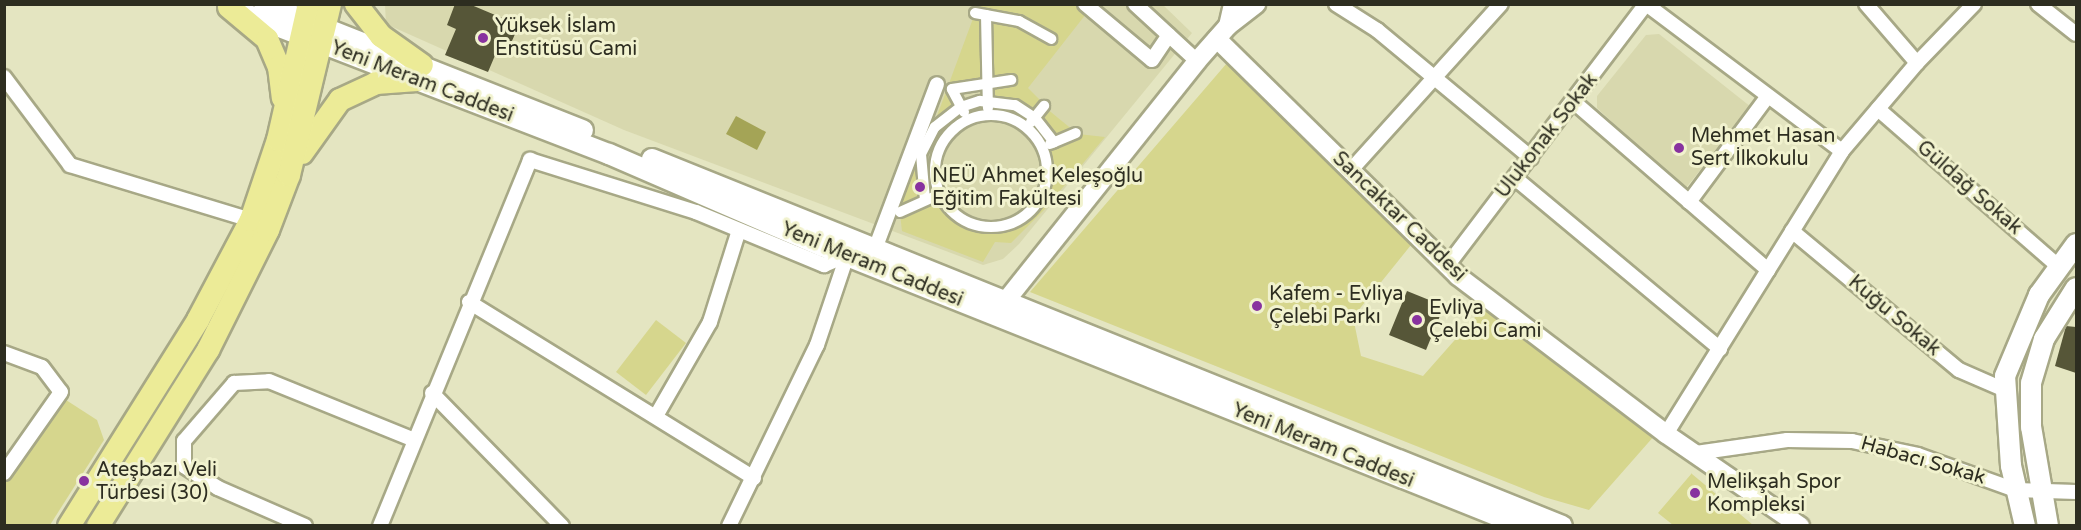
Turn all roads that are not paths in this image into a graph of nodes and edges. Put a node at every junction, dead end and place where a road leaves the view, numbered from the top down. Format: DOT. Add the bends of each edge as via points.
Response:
graph roads {
  1 [pos="264,4"];
  2 [pos="330,4"];
  3 [pos="356,4"];
  4 [pos="1086,4"];
  5 [pos="1135,4"];
  6 [pos="1233,4"];
  7 [pos="1256,4"];
  8 [pos="1336,4"];
  9 [pos="1502,4"];
  10 [pos="1866,4"];
  11 [pos="1974,4"];
  12 [pos="2038,4"];
  13 [pos="1646,5"];
  14 [pos="225,6"];
  15 [pos="315,27"];
  16 [pos="1222,33"];
  17 [pos="2076,34"];
  18 [pos="1169,35"];
  19 [pos="1051,39"];
  20 [pos="1197,61"];
  21 [pos="1917,63"];
  22 [pos="420,73"];
  23 [pos="4,77"];
  24 [pos="1437,79"];
  25 [pos="987,80"];
  26 [pos="1011,80"];
  27 [pos="937,84"];
  28 [pos="1768,96"];
  29 [pos="987,102"];
  30 [pos="1574,102"];
  31 [pos="1044,106"];
  32 [pos="962,107"];
  33 [pos="1878,109"];
  34 [pos="988,114"];
  35 [pos="284,116"];
  36 [pos="1035,118"];
  37 [pos="968,120"];
  38 [pos="1026,127"];
  39 [pos="1076,133"];
  40 [pos="1054,142"];
  41 [pos="924,146"];
  42 [pos="1041,147"];
  43 [pos="939,151"];
  44 [pos="1842,151"];
  45 [pos="1531,158"];
  46 [pos="1350,171"];
  47 [pos="288,174"];
  48 [pos="1515,178"];
  49 [pos="940,194"];
  50 [pos="925,200"];
  51 [pos="1689,202"];
  52 [pos="900,212"];
  53 [pos="251,220"];
  54 [pos="739,230"];
  55 [pos="1792,231"];
  56 [pos="2076,244"];
  57 [pos="850,248"];
  58 [pos="875,249"];
  59 [pos="1447,266"];
  60 [pos="2059,267"];
  61 [pos="1768,270"];
  62 [pos="2076,288"];
  63 [pos="469,302"];
  64 [pos="1000,308"];
  65 [pos="1720,348"];
  66 [pos="4,353"];
  67 [pos="2003,389"];
  68 [pos="432,393"];
  69 [pos="656,416"];
  70 [pos="1666,434"];
  71 [pos="414,440"];
  72 [pos="1696,453"];
  73 [pos="4,473"];
  74 [pos="754,477"];
  75 [pos="2016,490"];
  76 [pos="2041,491"];
  77 [pos="2076,492"];
  78 [pos="69,525"];
  79 [pos="98,525"];
  80 [pos="305,525"];
  81 [pos="380,525"];
  82 [pos="562,525"];
  83 [pos="729,525"];
  84 [pos="1523,525"];
  85 [pos="1562,525"];
  86 [pos="1800,525"];
  87 [pos="2025,525"];
  88 [pos="2048,525"];
  1 -- 15 [label="main road, Yeni Meram Caddesi"];
  2 -- 15 [label="main road"];
  3 -- 22 [label="main road" via="381,36"];
  4 -- 18 [label="street" via="1152,60"];
  5 -- 18 [label="street"];
  6 -- 16 [label="street"];
  7 -- 16 [label="street"];
  8 -- 24 [label="street"];
  9 -- 24 [label="street"];
  10 -- 21 [label="street"];
  11 -- 21 [label="street"];
  12 -- 17 [label="street"];
  13 -- 28 [label="street"];
  13 -- 30 [label="street, Ulukonak Sokak"];
  14 -- 15 [label="main road, Yeni Meram Caddesi"];
  14 -- 35 [label="main road" via="256,25 274,51"];
  15 -- 22 [label="main road, Yeni Meram Caddesi"];
  15 -- 35 [label="main road"];
  15 -- 47 [label="main road"];
  16 -- 20 [label="street"];
  16 -- 46 [label="street, Sancaktar Caddesi"];
  18 -- 20 [label="street"];
  19 -- 25 [label="street" via="1019,21 980,14"];
  20 -- 64 [label="street"];
  21 -- 33 [label="street"];
  22 -- 47 [label="main road" via="376,83 340,100"];
  22 -- 57 [label="main road, Yeni Meram Caddesi"];
  23 -- 53 [label="street" via="70,165"];
  24 -- 45 [label="street"];
  24 -- 46 [label="street"];
  25 -- 26 [label="street"];
  25 -- 29 [label="street"];
  25 -- 32 [label="street" via="952,89"];
  27 -- 58 [label="street"];
  28 -- 44 [label="street"];
  28 -- 51 [label="street"];
  29 -- 32 [label="street"];
  29 -- 34 [label="street"];
  29 -- 36 [label="street" via="1015,105"];
  30 -- 45 [label="street, Ulukonak Sokak"];
  30 -- 51 [label="street"];
  31 -- 36 [label="street"];
  32 -- 37 [label="street"];
  32 -- 41 [label="street" via="935,127"];
  33 -- 44 [label="street"];
  33 -- 60 [label="street, Güldağ Sokak"];
  34 -- 37 [label="street"];
  34 -- 38 [label="street"];
  35 -- 53 [label="main road"];
  36 -- 38 [label="street"];
  36 -- 40 [label="street"];
  37 -- 43 [label="street" via="954,128"];
  38 -- 42 [label="street"];
  39 -- 40 [label="street"];
  40 -- 42 [label="street"];
  41 -- 43 [label="street"];
  41 -- 50 [label="street" via="920,180"];
  42 -- 49 [label="street" via="1042,193 1018,219 1000,227 965,221"];
  43 -- 49 [label="street" via="935,178"];
  44 -- 55 [label="street"];
  45 -- 48 [label="street, Ulukonak Sokak"];
  46 -- 59 [label="street, Sancaktar Caddesi"];
  47 -- 79 [label="main road" via="223,324"];
  48 -- 59 [label="street, Ulukonak Sokak"];
  48 -- 65 [label="street"];
  49 -- 50 [label="street"];
  50 -- 52 [label="street"];
  51 -- 61 [label="street"];
  53 -- 78 [label="main road" via="198,320"];
  54 -- 57 [label="street" via="824,265"];
  54 -- 63 [label="street" via="530,160"];
  54 -- 69 [label="street" via="710,322"];
  55 -- 61 [label="street"];
  55 -- 67 [label="street, Kuğu Sokak" via="1959,370"];
  56 -- 60 [label="main road"];
  57 -- 58 [label="main road, Yeni Meram Caddesi"];
  57 -- 64 [label="main road, Yeni Meram Caddesi"];
  57 -- 74 [label="street" via="817,345"];
  58 -- 64 [label="main road, Yeni Meram Caddesi"];
  59 -- 70 [label="street, Sancaktar Caddesi"];
  60 -- 67 [label="main road" via="2022,327"];
  61 -- 65 [label="street"];
  62 -- 76 [label="main road" via="2044,339 2031,383"];
  63 -- 68 [label="street"];
  63 -- 69 [label="street"];
  64 -- 84 [label="main road, Yeni Meram Caddesi"];
  64 -- 85 [label="main road, Yeni Meram Caddesi"];
  65 -- 70 [label="street"];
  66 -- 73 [label="street" via="42,367 61,392"];
  67 -- 75 [label="main road"];
  68 -- 71 [label="street"];
  68 -- 82 [label="street"];
  69 -- 74 [label="street"];
  70 -- 72 [label="street, Sancaktar Caddesi"];
  71 -- 80 [label="street" via="268,381 234,383 184,441 184,466 218,488"];
  71 -- 81 [label="street"];
  72 -- 75 [label="street, Habacı Sokak" via="1787,441 1852,441 1918,455"];
  72 -- 86 [label="street, Sancaktar Caddesi"];
  74 -- 83 [label="street"];
  75 -- 76 [label="street, Habacı Sokak"];
  75 -- 87 [label="main road"];
  76 -- 77 [label="street, Habacı Sokak"];
  76 -- 88 [label="main road"];
}
